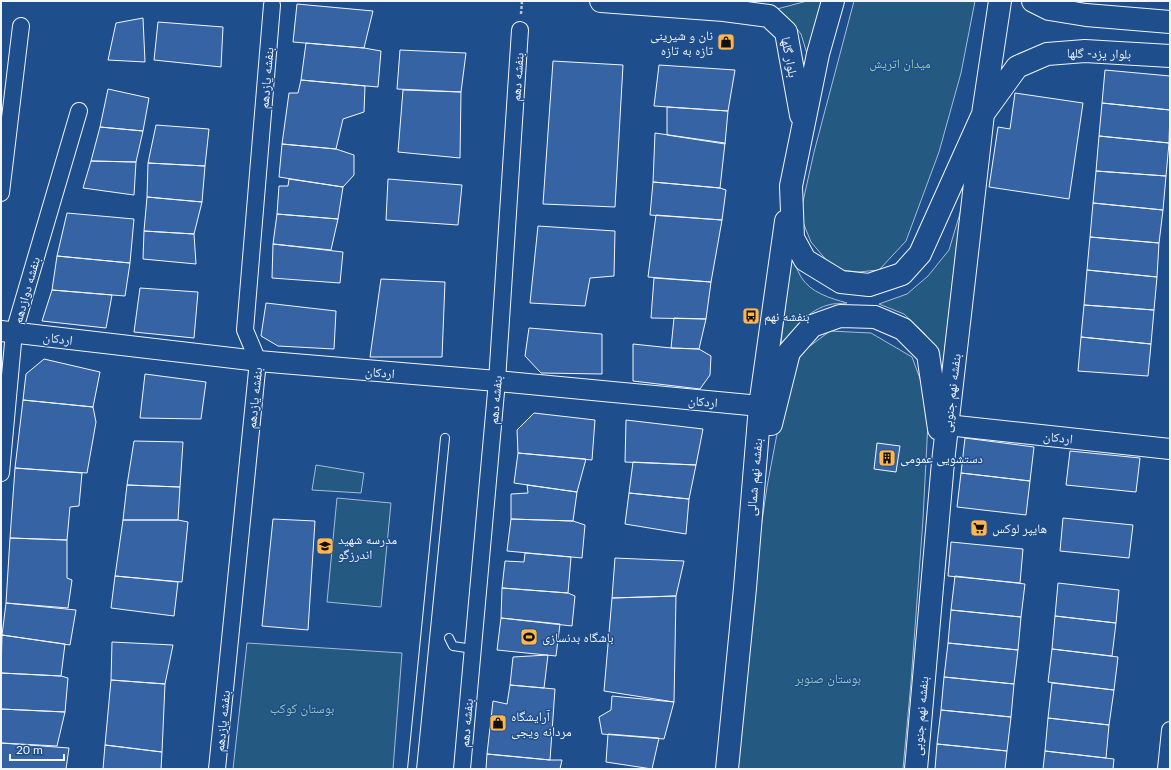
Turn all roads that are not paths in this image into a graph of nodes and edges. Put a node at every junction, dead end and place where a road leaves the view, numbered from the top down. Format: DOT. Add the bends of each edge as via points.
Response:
graph roads {
  1 [pos="601,1"];
  2 [pos="833,1"];
  3 [pos="1000,1"];
  4 [pos="1033,1"];
  5 [pos="272,5"];
  6 [pos="1170,22"];
  7 [pos="21,26"];
  8 [pos="520,30"];
  9 [pos="1170,56"];
  10 [pos="79,111"];
  11 [pos="983,114"];
  12 [pos="803,126"];
  13 [pos="791,186"];
  14 [pos="1,193"];
  15 [pos="7,332"];
  16 [pos="258,361"];
  17 [pos="497,381"];
  18 [pos="760,406"];
  19 [pos="947,425"];
  20 [pos="445,438"];
  21 [pos="1170,449"];
  22 [pos="943,462"];
  23 [pos="1,473"];
  24 [pos="745,588"];
  25 [pos="449,638"];
  26 [pos="473,649"];
  27 [pos="1170,730"];
  28 [pos="217,769"];
  29 [pos="412,769"];
  30 [pos="462,769"];
  31 [pos="727,769"];
  32 [pos="916,769"];
  33 [pos="1166,769"];
  1 -- 12 [label="main road, بلوار گلها" via="769,16 786,32"];
  2 -- 12 [label="main road" via="818,54"];
  3 -- 11 [label="main road"];
  4 -- 6 [label="main road" via="1049,9 1086,15"];
  5 -- 16 [label="street, بنفشه یازدهم" via="245,330"];
  7 -- 14 [label="street"];
  8 -- 17 [label="street, بنفشه دهم"];
  9 -- 11 [label="main road, بلوار یزد- گلها" via="1085,50 1047,54 1018,67"];
  10 -- 15 [label="street, بنفشه دوازدهم"];
  11 -- 13 [label="main road" via="920,254 902,274 869,285 841,282 805,260 793,238"];
  11 -- 19 [label="main road, بنفشه نهم جنوبی"];
  12 -- 13 [label="main road"];
  13 -- 18 [label="main road, بنفشه نهم شمالی"];
  15 -- 16 [label="street, اردکان"];
  15 -- 23 [label="street, بنفشه دوازدهم"];
  16 -- 17 [label="street, اردکان"];
  16 -- 28 [label="street, بنفشه یازدهم"];
  17 -- 18 [label="street, اردکان"];
  17 -- 26 [label="street, بنفشه دهم"];
  18 -- 24 [label="main road, بنفشه نهم شمالی"];
  19 -- 21 [label="street, اردکان"];
  19 -- 22 [label="main road, بنفشه نهم جنوبی"];
  20 -- 29 [label="lane"];
  22 -- 24 [label="main road" via="928,354 903,329 875,317 840,316 812,326 789,352 777,396 767,442"];
  22 -- 32 [label="main road, بنفشه نهم جنوبی"];
  24 -- 31 [label="main road, بنفشه نهم شمالی"];
  25 -- 26 [label="lane" via="453,646"];
  26 -- 30 [label="street, بنفشه دهم"];
  27 -- 33 [label="street"];
}
